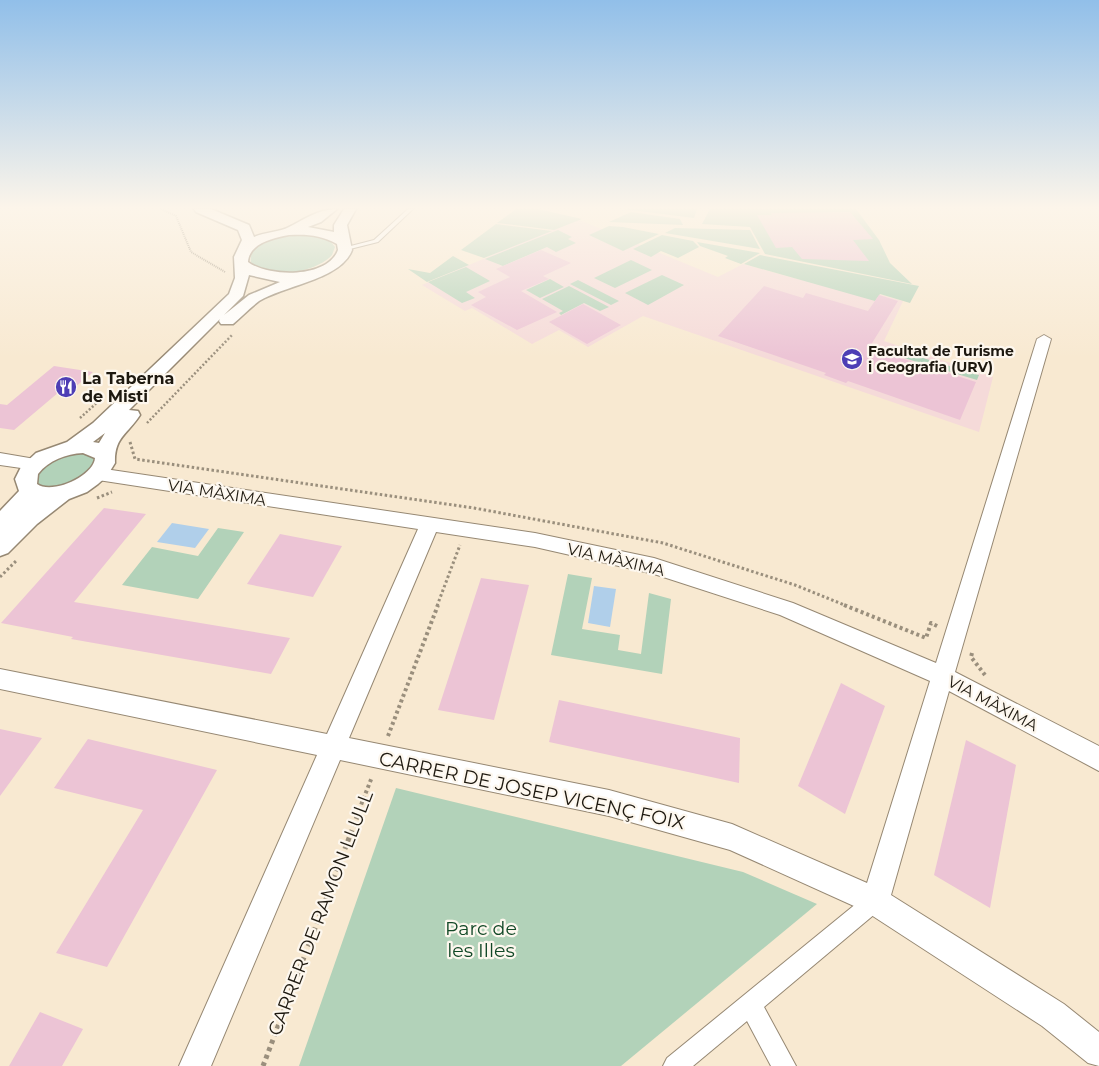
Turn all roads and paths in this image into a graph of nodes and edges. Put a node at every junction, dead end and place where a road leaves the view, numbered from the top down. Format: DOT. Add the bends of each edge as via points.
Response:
graph roads {
  1 [pos="222,259"];
  2 [pos="239,259"];
  3 [pos="240,259"];
  4 [pos="339,259"];
  5 [pos="237,262"];
  6 [pos="310,274"];
  7 [pos="238,329"];
  8 [pos="1044,340"];
  9 [pos="144,426"];
  10 [pos="134,437"];
  11 [pos="73,447"];
  12 [pos="0,459"];
  13 [pos="35,464"];
  14 [pos="100,464"];
  15 [pos="127,478"];
  16 [pos="30,492"];
  17 [pos="61,494"];
  18 [pos="88,502"];
  19 [pos="474,508"];
  20 [pos="430,524"];
  21 [pos="0,526"];
  22 [pos="466,530"];
  23 [pos="9,552"];
  24 [pos="0,578"];
  25 [pos="942,676"];
  26 [pos="0,679"];
  27 [pos="333,747"];
  28 [pos="380,756"];
  29 [pos="1099,759"];
  30 [pos="874,900"];
  31 [pos="750,1004"];
  32 [pos="1099,1052"];
  33 [pos="195,1066"];
  34 [pos="263,1066"];
  35 [pos="675,1066"];
  36 [pos="784,1066"];
  1 -- 5 [label="path"];
  2 -- 5 [label="street"];
  3 -- 5 [label="street"];
  4 -- 6 [label="street"];
  5 -- 6 [label="street" via="247,271 267,277"];
  5 -- 11 [label="street" via="242,276 240,286 225,308 100,427"];
  6 -- 14 [label="street" via="270,290 238,310 116,430"];
  7 -- 9 [label="path"];
  8 -- 25 [label="street"];
  10 -- 15 [label="path" via="130,441 135,459 144,460"];
  11 -- 13 [label="street" via="52,453"];
  11 -- 14 [label="street" via="91,447"];
  12 -- 13 [label="street"];
  13 -- 16 [label="street" via="25,480"];
  14 -- 15 [label="street, VIA MÀXIMA"];
  14 -- 17 [label="street" via="82,486"];
  15 -- 18 [label="path" via="114,492"];
  15 -- 20 [label="street, VIA MÀXIMA"];
  16 -- 17 [label="street"];
  16 -- 21 [label="street"];
  17 -- 23 [label="street" via="29,518"];
  19 -- 22 [label="path, CARRER DE RAMON LLULL"];
  20 -- 22 [label="street, VIA MÀXIMA"];
  20 -- 27 [label="street"];
  22 -- 25 [label="street, VIA MÀXIMA" via="535,540 654,566 786,609"];
  22 -- 28 [label="path, CARRER DE RAMON LLULL"];
  23 -- 24 [label="path"];
  25 -- 29 [label="street, VIA MÀXIMA"];
  25 -- 30 [label="street"];
  26 -- 27 [label="street, CARRER DE JOSEP VICENÇ FOIX"];
  27 -- 28 [label="street, CARRER DE JOSEP VICENÇ FOIX"];
  27 -- 33 [label="street"];
  28 -- 30 [label="street, CARRER DE JOSEP VICENÇ FOIX" via="609,803 732,836"];
  28 -- 34 [label="path, CARRER DE RAMON LLULL"];
  30 -- 31 [label="street"];
  30 -- 32 [label="street, CARRER DE JOSEP VICENÇ FOIX" via="1053,1016"];
  31 -- 35 [label="street"];
  31 -- 36 [label="street"];
}
